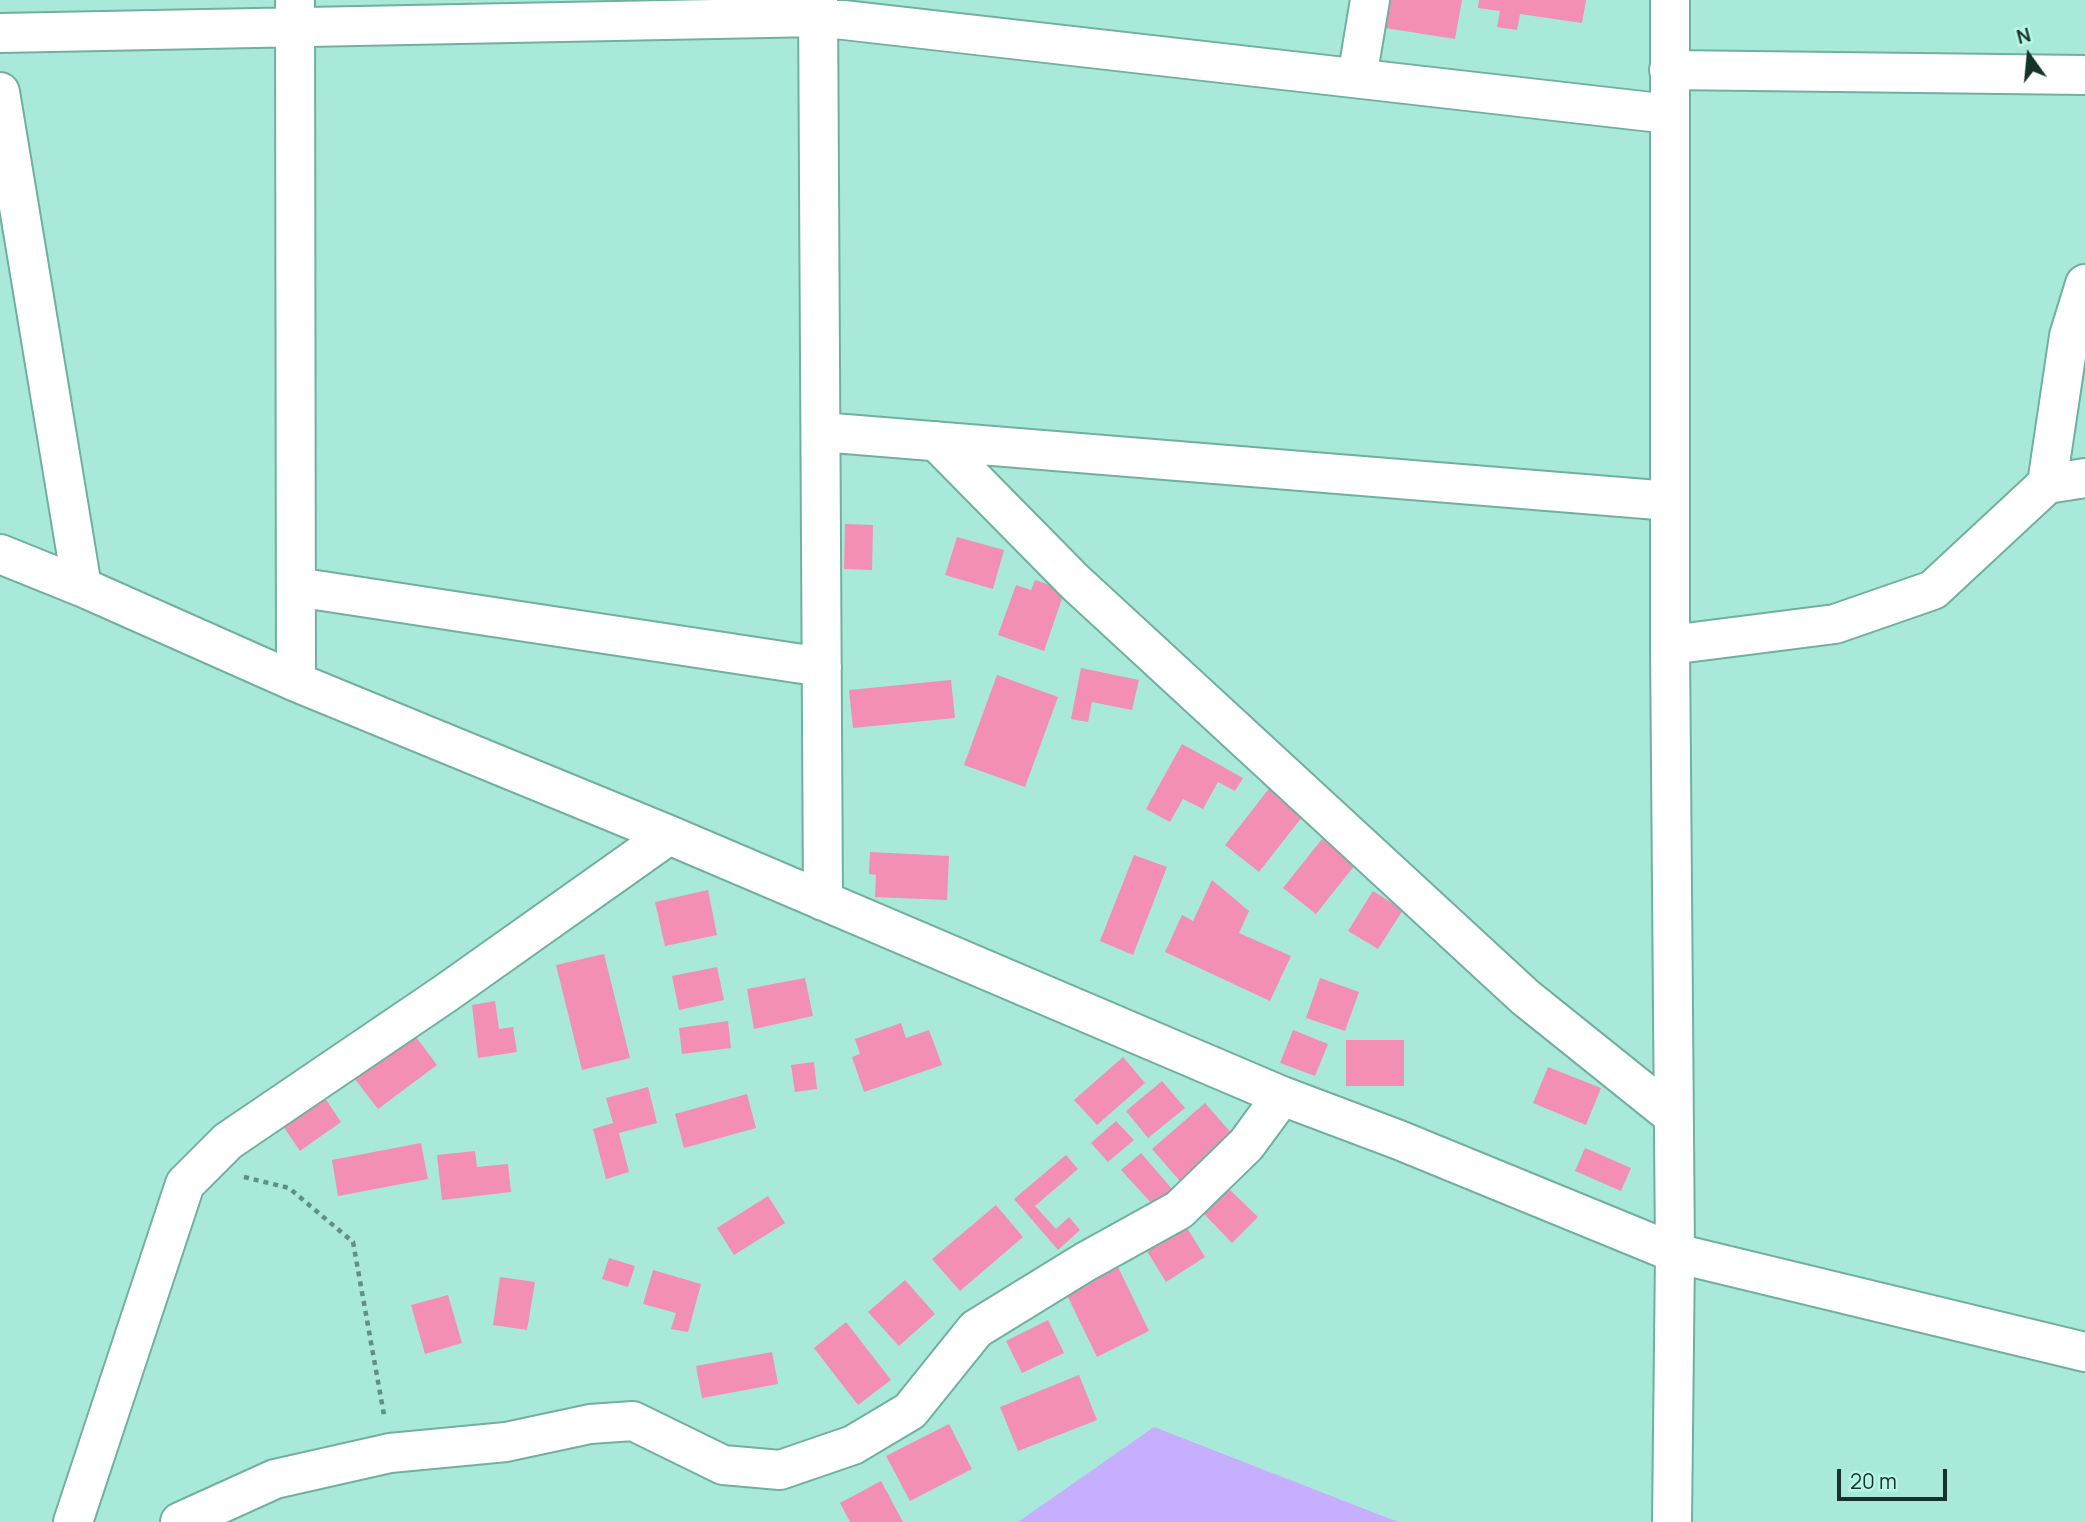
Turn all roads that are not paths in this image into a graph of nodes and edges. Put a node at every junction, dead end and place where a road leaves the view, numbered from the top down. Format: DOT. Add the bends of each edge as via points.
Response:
graph roads {
  1 [pos="1370,0"];
  2 [pos="1670,0"];
  3 [pos="818,8"];
  4 [pos="295,13"];
  5 [pos="0,33"];
  6 [pos="1670,70"];
  7 [pos="2085,75"];
  8 [pos="1357,78"];
  9 [pos="0,92"];
  10 [pos="1669,114"];
  11 [pos="2085,284"];
  12 [pos="821,432"];
  13 [pos="936,442"];
  14 [pos="2085,478"];
  15 [pos="2047,484"];
  16 [pos="1670,501"];
  17 [pos="0,554"];
  18 [pos="82,587"];
  19 [pos="296,587"];
  20 [pos="1670,645"];
  21 [pos="822,667"];
  22 [pos="296,682"];
  23 [pos="669,835"];
  24 [pos="823,901"];
  25 [pos="1282,1096"];
  26 [pos="1672,1115"];
  27 [pos="1675,1253"];
  28 [pos="2085,1352"];
  29 [pos="74,1522"];
  30 [pos="180,1522"];
  31 [pos="1672,1522"];
  1 -- 8 [label="street"];
  2 -- 6 [label="street"];
  3 -- 4 [label="street"];
  3 -- 8 [label="street"];
  3 -- 12 [label="street"];
  4 -- 5 [label="street"];
  4 -- 19 [label="street"];
  6 -- 7 [label="street"];
  6 -- 10 [label="street"];
  8 -- 10 [label="street"];
  9 -- 18 [label="street"];
  10 -- 16 [label="street"];
  11 -- 15 [label="street" via="2070,336"];
  12 -- 13 [label="street"];
  12 -- 21 [label="street"];
  13 -- 16 [label="street"];
  13 -- 26 [label="street" via="1075,582 1525,997"];
  14 -- 15 [label="street"];
  15 -- 20 [label="street" via="1933,590 1835,624"];
  16 -- 20 [label="street"];
  17 -- 18 [label="street"];
  18 -- 22 [label="street"];
  19 -- 21 [label="street"];
  19 -- 22 [label="street"];
  20 -- 26 [label="street"];
  21 -- 24 [label="street"];
  22 -- 23 [label="street"];
  23 -- 24 [label="street"];
  23 -- 29 [label="street" via="228,1140 186,1184"];
  24 -- 25 [label="street"];
  25 -- 27 [label="street"];
  25 -- 30 [label="street" via="1246,1145 1178,1210 976,1329 910,1411 853,1446 780,1470 723,1465 633,1421 590,1424 506,1441 390,1454 275,1479"];
  26 -- 27 [label="street"];
  27 -- 28 [label="street"];
  27 -- 31 [label="street"];
}
